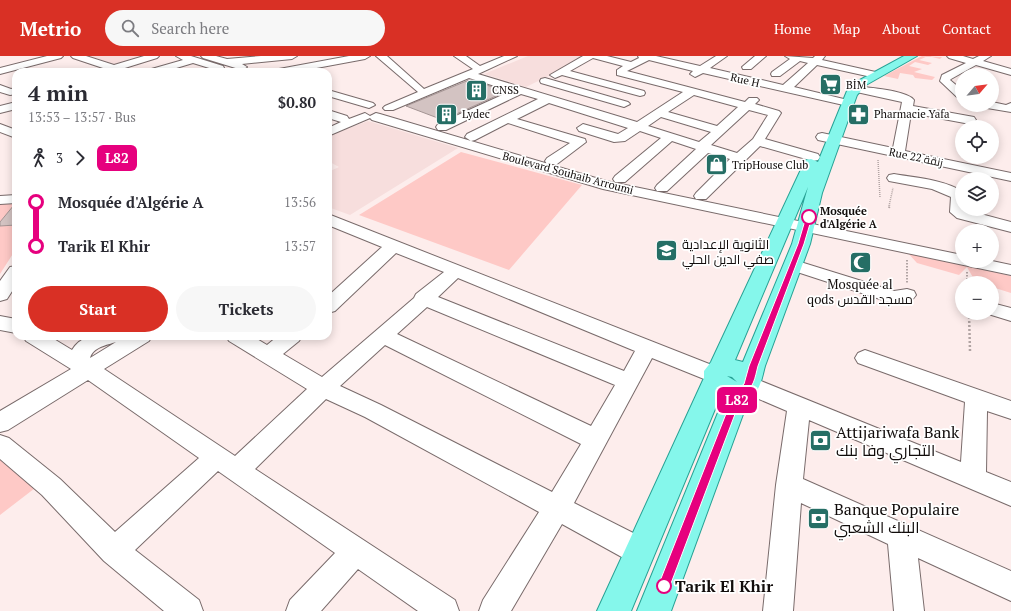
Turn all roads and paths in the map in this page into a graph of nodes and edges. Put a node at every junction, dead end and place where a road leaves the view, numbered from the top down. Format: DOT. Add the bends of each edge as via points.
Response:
graph roads {
  1 [pos="58,56"];
  2 [pos="76,56"];
  3 [pos="154,56"];
  4 [pos="181,56"];
  5 [pos="292,56"];
  6 [pos="310,56"];
  7 [pos="365,56"];
  8 [pos="381,56"];
  9 [pos="459,56"];
  10 [pos="500,56"];
  11 [pos="512,56"];
  12 [pos="590,56"];
  13 [pos="595,56"];
  14 [pos="761,56"];
  15 [pos="832,56"];
  16 [pos="898,56"];
  17 [pos="912,56"];
  18 [pos="952,56"];
  19 [pos="986,56"];
  20 [pos="269,57"];
  21 [pos="645,57"];
  22 [pos="702,57"];
  23 [pos="794,57"];
  24 [pos="204,58"];
  25 [pos="718,58"];
  26 [pos="817,58"];
  27 [pos="856,60"];
  28 [pos="620,62"];
  29 [pos="974,62"];
  30 [pos="674,63"];
  31 [pos="0,64"];
  32 [pos="730,64"];
  33 [pos="319,65"];
  34 [pos="633,65"];
  35 [pos="747,67"];
  36 [pos="13,68"];
  37 [pos="98,68"];
  38 [pos="113,68"];
  39 [pos="167,68"];
  40 [pos="226,68"];
  41 [pos="237,68"];
  42 [pos="302,68"];
  43 [pos="876,68"];
  44 [pos="963,68"];
  45 [pos="5,70"];
  46 [pos="472,70"];
  47 [pos="702,70"];
  48 [pos="562,72"];
  49 [pos="769,72"];
  50 [pos="955,72"];
  51 [pos="1011,72"];
  52 [pos="725,75"];
  53 [pos="654,76"];
  54 [pos="737,78"];
  55 [pos="687,79"];
  56 [pos="798,79"];
  57 [pos="591,80"];
  58 [pos="545,81"];
  59 [pos="702,82"];
  60 [pos="0,88"];
  61 [pos="673,88"];
  62 [pos="779,88"];
  63 [pos="419,89"];
  64 [pos="856,89"];
  65 [pos="955,89"];
  66 [pos="521,91"];
  67 [pos="12,92"];
  68 [pos="638,92"];
  69 [pos="690,92"];
  70 [pos="332,95"];
  71 [pos="593,95"];
  72 [pos="711,98"];
  73 [pos="12,99"];
  74 [pos="547,99"];
  75 [pos="332,102"];
  76 [pos="674,102"];
  77 [pos="842,102"];
  78 [pos="0,103"];
  79 [pos="624,104"];
  80 [pos="12,106"];
  81 [pos="745,106"];
  82 [pos="1011,106"];
  83 [pos="999,107"];
  84 [pos="575,108"];
  85 [pos="907,109"];
  86 [pos="0,110"];
  87 [pos="373,110"];
  88 [pos="720,111"];
  89 [pos="658,113"];
  90 [pos="332,115"];
  91 [pos="701,115"];
  92 [pos="735,115"];
  93 [pos="606,117"];
  94 [pos="343,119"];
  95 [pos="506,119"];
  96 [pos="955,120"];
  97 [pos="574,122"];
  98 [pos="691,122"];
  99 [pos="332,123"];
  100 [pos="638,126"];
  101 [pos="442,127"];
  102 [pos="332,130"];
  103 [pos="718,130"];
  104 [pos="471,136"];
  105 [pos="671,136"];
  106 [pos="567,138"];
  107 [pos="829,138"];
  108 [pos="758,141"];
  109 [pos="704,146"];
  110 [pos="877,149"];
  111 [pos="898,154"];
  112 [pos="813,157"];
  113 [pos="739,158"];
  114 [pos="552,161"];
  115 [pos="955,161"];
  116 [pos="975,164"];
  117 [pos="1011,177"];
  118 [pos="894,178"];
  119 [pos="620,179"];
  120 [pos="662,188"];
  121 [pos="701,196"];
  122 [pos="880,198"];
  123 [pos="12,199"];
  124 [pos="0,200"];
  125 [pos="798,220"];
  126 [pos="332,221"];
  127 [pos="1011,228"];
  128 [pos="394,245"];
  129 [pos="955,247"];
  130 [pos="907,248"];
  131 [pos="999,255"];
  132 [pos="1011,258"];
  133 [pos="955,262"];
  134 [pos="794,265"];
  135 [pos="993,268"];
  136 [pos="1011,270"];
  137 [pos="456,271"];
  138 [pos="12,277"];
  139 [pos="0,295"];
  140 [pos="907,295"];
  141 [pos="423,298"];
  142 [pos="332,303"];
  143 [pos="999,311"];
  144 [pos="1011,315"];
  145 [pos="969,320"];
  146 [pos="0,323"];
  147 [pos="12,325"];
  148 [pos="382,335"];
  149 [pos="40,340"];
  150 [pos="98,340"];
  151 [pos="135,340"];
  152 [pos="243,340"];
  153 [pos="287,340"];
  154 [pos="647,349"];
  155 [pos="970,351"];
  156 [pos="268,355"];
  157 [pos="865,358"];
  158 [pos="84,367"];
  159 [pos="731,380"];
  160 [pos="628,381"];
  161 [pos="323,388"];
  162 [pos="976,398"];
  163 [pos="799,406"];
  164 [pos="1011,410"];
  165 [pos="0,423"];
  166 [pos="594,439"];
  167 [pos="0,445"];
  168 [pos="227,464"];
  169 [pos="973,478"];
  170 [pos="789,485"];
  171 [pos="1011,494"];
  172 [pos="556,508"];
  173 [pos="901,536"];
  174 [pos="114,551"];
  175 [pos="356,551"];
  176 [pos="639,551"];
  177 [pos="1011,586"];
  178 [pos="188,611"];
  179 [pos="300,611"];
  180 [pos="444,611"];
  181 [pos="494,611"];
  182 [pos="614,611"];
  183 [pos="654,611"];
  184 [pos="778,611"];
  185 [pos="909,611"];
  1 -- 36 [label="street"];
  2 -- 37 [label="street"];
  3 -- 38 [label="street"];
  4 -- 24 [label="street"];
  5 -- 20 [label="street"];
  6 -- 33 [label="street"];
  7 -- 33 [label="street"];
  8 -- 63 [label="street"];
  9 -- 46 [label="street"];
  10 -- 46 [label="street"];
  11 -- 46 [label="street"];
  12 -- 48 [label="street"];
  13 -- 28 [label="street"];
  14 -- 35 [label="street"];
  15 -- 27 [label="street"];
  16 -- 43 [label="main road"];
  17 -- 43 [label="main road"];
  18 -- 29 [label="street"];
  19 -- 29 [label="street"];
  20 -- 41 [label="street"];
  21 -- 30 [label="street, Rue H"];
  21 -- 34 [label="street"];
  22 -- 25 [label="street"];
  23 -- 26 [label="street"];
  23 -- 49 [label="street"];
  24 -- 39 [label="street"];
  24 -- 40 [label="street"];
  25 -- 32 [label="street"];
  25 -- 47 [label="street"];
  26 -- 43 [label="street"];
  26 -- 56 [label="street"];
  28 -- 34 [label="street"];
  28 -- 57 [label="street"];
  29 -- 44 [label="street"];
  29 -- 51 [label="street"];
  30 -- 47 [label="street, Rue H"];
  30 -- 53 [label="street"];
  31 -- 45 [label="street"];
  33 -- 42 [label="street"];
  34 -- 53 [label="street" via="621,73"];
  35 -- 49 [label="street"];
  35 -- 52 [label="street" via="738,65"];
  43 -- 64 [label="main road"];
  43 -- 77 [label="main road" via="846,86"];
  46 -- 63 [label="street"];
  46 -- 66 [label="street"];
  46 -- 87 [label="street"];
  47 -- 52 [label="street, Rue H"];
  47 -- 55 [label="street"];
  48 -- 57 [label="street"];
  48 -- 58 [label="street"];
  49 -- 56 [label="street"];
  50 -- 65 [label="street" via="946,77 946,81"];
  52 -- 54 [label="street, Rue H"];
  53 -- 61 [label="street"];
  53 -- 68 [label="street"];
  54 -- 62 [label="street, Rue H"];
  54 -- 72 [label="street"];
  55 -- 59 [label="street"];
  55 -- 61 [label="street"];
  56 -- 62 [label="street"];
  57 -- 68 [label="street"];
  58 -- 66 [label="street"];
  58 -- 71 [label="street"];
  60 -- 67 [label="street"];
  61 -- 69 [label="street"];
  62 -- 77 [label="street, Rue H"];
  62 -- 81 [label="street"];
  63 -- 87 [label="street"];
  64 -- 77 [label="main road"];
  64 -- 85 [label="street" via="903,98 908,100"];
  66 -- 74 [label="street"];
  66 -- 101 [label="street"];
  68 -- 76 [label="street"];
  68 -- 79 [label="street"];
  69 -- 72 [label="street"];
  69 -- 76 [label="street"];
  70 -- 87 [label="street, Boulevard Souhaib Arroumi"];
  71 -- 79 [label="street"];
  71 -- 84 [label="street"];
  72 -- 81 [label="street"];
  73 -- 78 [label="street"];
  74 -- 84 [label="street"];
  74 -- 95 [label="street"];
  75 -- 87 [label="street, Boulevard Souhaib Arroumi"];
  76 -- 89 [label="street"];
  77 -- 107 [label="main road"];
  79 -- 93 [label="street"];
  80 -- 86 [label="street"];
  81 -- 92 [label="street"];
  81 -- 108 [label="street" via="775,114"];
  82 -- 83 [label="street" via="1009,109"];
  84 -- 93 [label="street"];
  84 -- 97 [label="street"];
  85 -- 96 [label="street"];
  85 -- 111 [label="street"];
  87 -- 94 [label="street"];
  87 -- 101 [label="street, Boulevard Souhaib Arroumi"];
  87 -- 102 [label="street"];
  87 -- 125 [label="street, Boulevard Souhaib Arroumi" via="591,182"];
  88 -- 92 [label="street"];
  89 -- 98 [label="street"];
  89 -- 100 [label="street"];
  90 -- 94 [label="street"];
  91 -- 98 [label="street"];
  92 -- 103 [label="street"];
  93 -- 100 [label="street"];
  94 -- 99 [label="street"];
  95 -- 104 [label="street"];
  95 -- 106 [label="street"];
  97 -- 100 [label="street" via="609,142 622,138"];
  97 -- 106 [label="street"];
  98 -- 103 [label="street"];
  100 -- 105 [label="street"];
  101 -- 104 [label="street, Boulevard Souhaib Arroumi"];
  103 -- 109 [label="street"];
  104 -- 114 [label="street, Boulevard Souhaib Arroumi"];
  105 -- 109 [label="street"];
  105 -- 119 [label="street"];
  106 -- 114 [label="street" via="580,142"];
  107 -- 110 [label="street, Rue 22 زنقة"];
  107 -- 112 [label="main road"];
  107 -- 125 [label="main road" via="814,193"];
  108 -- 112 [label="street"];
  108 -- 113 [label="street"];
  109 -- 113 [label="street"];
  109 -- 120 [label="street"];
  110 -- 111 [label="street, Rue 22 زنقة"];
  110 -- 122 [label="path"];
  111 -- 115 [label="street, Rue 22 زنقة"];
  112 -- 125 [label="main road"];
  113 -- 121 [label="street"];
  114 -- 119 [label="street, Boulevard Souhaib Arroumi"];
  116 -- 117 [label="street, Rue 22 زنقة"];
  118 -- 127 [label="street" via="954,192 958,195 958,212 962,215"];
  119 -- 120 [label="street, Boulevard Souhaib Arroumi"];
  120 -- 121 [label="street, Boulevard Souhaib Arroumi"];
  121 -- 125 [label="street, Boulevard Souhaib Arroumi"];
  123 -- 124 [label="street"];
  125 -- 129 [label="street"];
  125 -- 130 [label="street"];
  125 -- 134 [label="main road"];
  125 -- 159 [label="main road"];
  126 -- 128 [label="street"];
  128 -- 137 [label="street"];
  128 -- 142 [label="street"];
  130 -- 133 [label="street"];
  130 -- 140 [label="path"];
  131 -- 132 [label="street"];
  134 -- 140 [label="street" via="900,298"];
  134 -- 159 [label="main road"];
  135 -- 136 [label="street"];
  137 -- 141 [label="street"];
  137 -- 154 [label="street"];
  138 -- 139 [label="street"];
  141 -- 148 [label="street"];
  141 -- 160 [label="street"];
  143 -- 144 [label="street"];
  145 -- 155 [label="path"];
  146 -- 147 [label="street"];
  148 -- 161 [label="street"];
  148 -- 166 [label="street"];
  149 -- 158 [label="street"];
  150 -- 158 [label="street" via="81,350 78,356"];
  151 -- 158 [label="street"];
  152 -- 156 [label="street"];
  153 -- 156 [label="street"];
  154 -- 159 [label="street"];
  154 -- 160 [label="street"];
  156 -- 161 [label="street"];
  157 -- 162 [label="street"];
  158 -- 165 [label="street"];
  158 -- 168 [label="street"];
  159 -- 163 [label="street"];
  159 -- 176 [label="main road"];
  159 -- 183 [label="main road"];
  160 -- 166 [label="street"];
  161 -- 168 [label="street"];
  161 -- 172 [label="street" via="373,411"];
  162 -- 164 [label="street"];
  162 -- 169 [label="street"];
  163 -- 169 [label="street"];
  163 -- 170 [label="street"];
  166 -- 172 [label="street"];
  167 -- 174 [label="street" via="51,488"];
  168 -- 174 [label="street"];
  168 -- 175 [label="street"];
  169 -- 171 [label="street"];
  170 -- 173 [label="street"];
  170 -- 184 [label="street"];
  172 -- 176 [label="street"];
  172 -- 181 [label="street"];
  173 -- 177 [label="street"];
  173 -- 185 [label="street"];
  174 -- 178 [label="street"];
  175 -- 179 [label="street"];
  175 -- 180 [label="street"];
  176 -- 182 [label="main road"];
}
